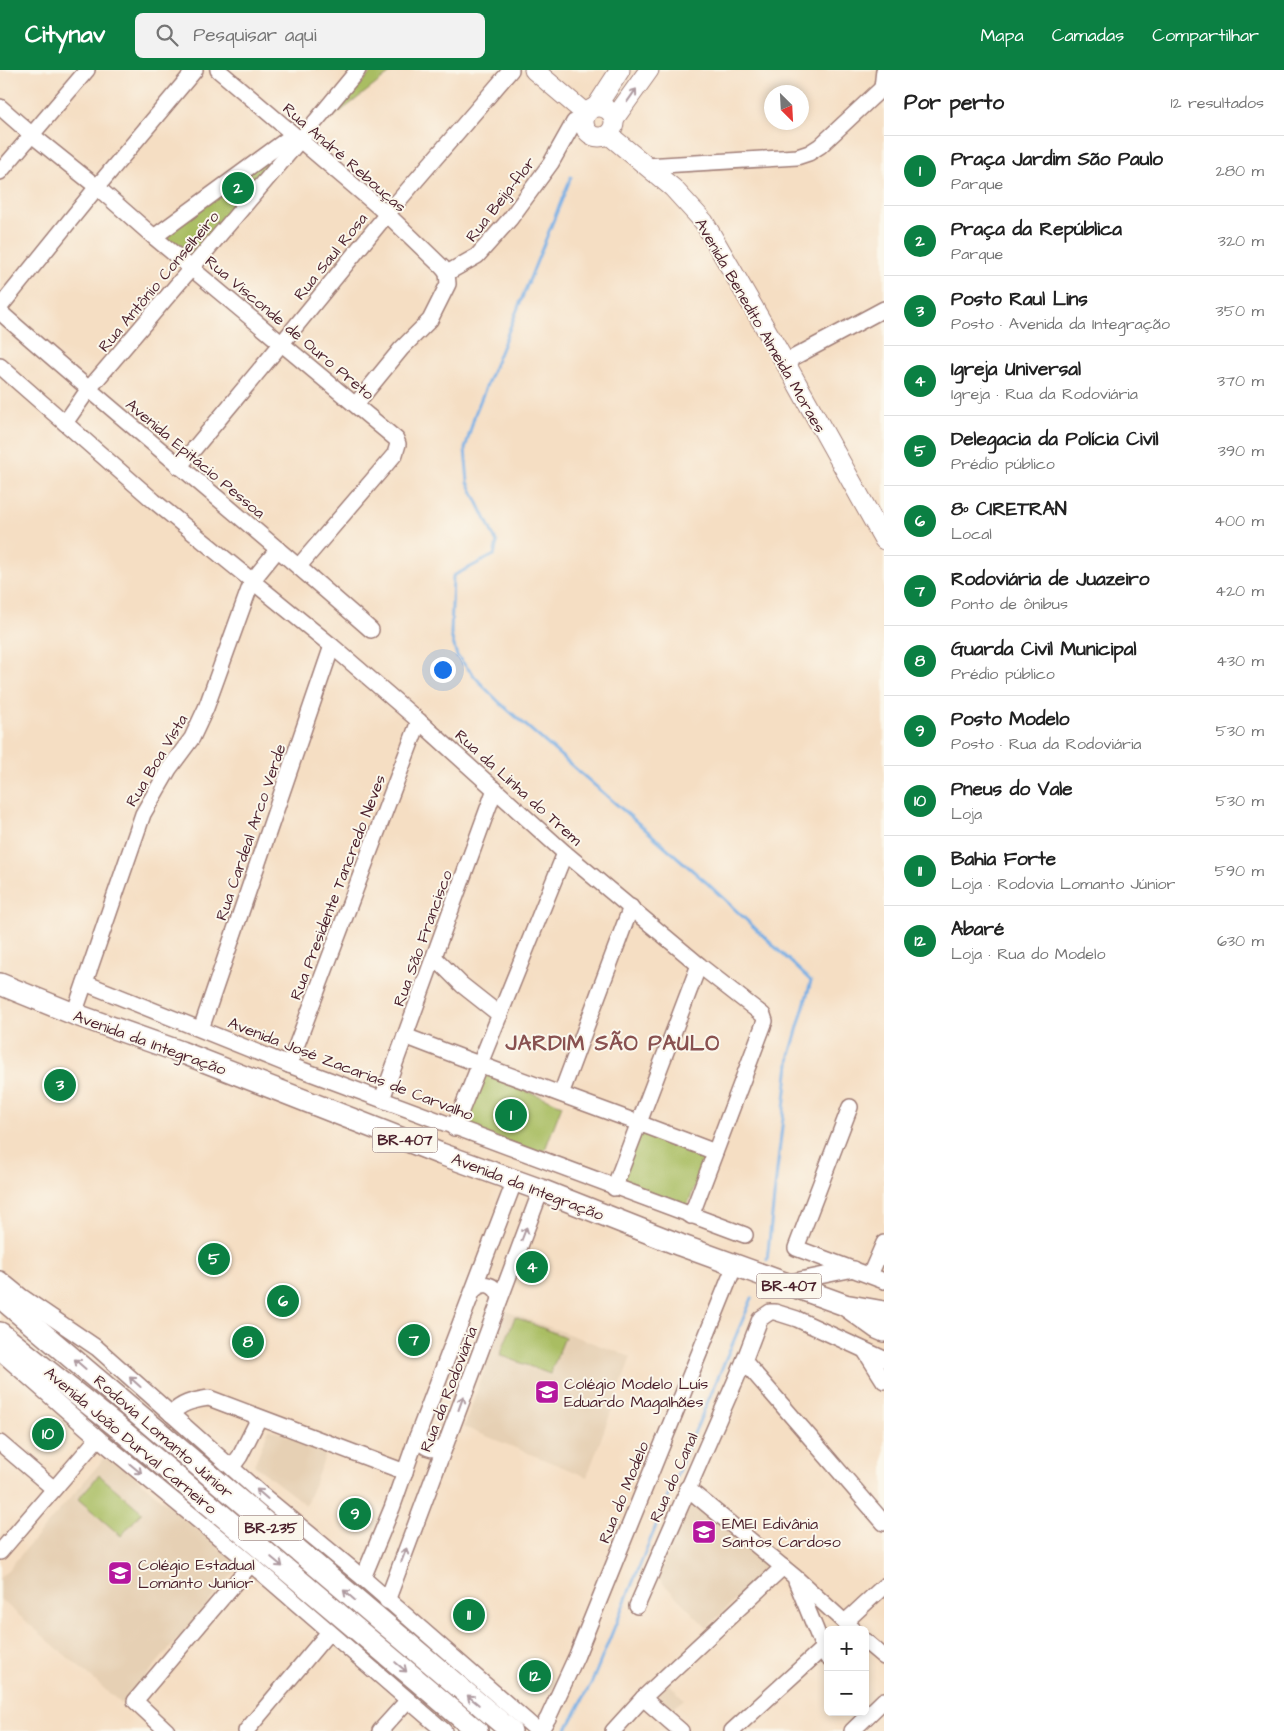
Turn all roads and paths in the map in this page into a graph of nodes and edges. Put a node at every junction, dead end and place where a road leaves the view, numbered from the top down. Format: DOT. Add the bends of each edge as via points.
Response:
graph roads {
  1 [pos="87,70"];
  2 [pos="196,70"];
  3 [pos="218,70"];
  4 [pos="358,70"];
  5 [pos="511,70"];
  6 [pos="534,70"];
  7 [pos="620,70"];
  8 [pos="649,70"];
  9 [pos="884,70"];
  10 [pos="883,88"];
  11 [pos="0,107"];
  12 [pos="585,114"];
  13 [pos="612,127"];
  14 [pos="32,135"];
  15 [pos="297,138"];
  16 [pos="646,166"];
  17 [pos="0,172"];
  18 [pos="97,186"];
  19 [pos="387,214"];
  20 [pos="154,237"];
  21 [pos="192,269"];
  22 [pos="447,273"];
  23 [pos="0,307"];
  24 [pos="884,308"];
  25 [pos="0,312"];
  26 [pos="282,343"];
  27 [pos="785,362"];
  28 [pos="0,366"];
  29 [pos="88,390"];
  30 [pos="356,404"];
  31 [pos="64,423"];
  32 [pos="179,467"];
  33 [pos="884,540"];
  34 [pos="278,549"];
  35 [pos="300,566"];
  36 [pos="252,581"];
  37 [pos="371,630"];
  38 [pos="332,646"];
  39 [pos="418,721"];
  40 [pos="494,789"];
  41 [pos="565,853"];
  42 [pos="631,907"];
  43 [pos="434,957"];
  44 [pos="699,965"];
  45 [pos="85,983"];
  46 [pos="0,984"];
  47 [pos="74,1014"];
  48 [pos="500,1014"];
  49 [pos="201,1029"];
  50 [pos="405,1036"];
  51 [pos="289,1065"];
  52 [pos="480,1065"];
  53 [pos="561,1094"];
  54 [pos="382,1100"];
  55 [pos="850,1107"];
  56 [pos="638,1122"];
  57 [pos="454,1128"];
  58 [pos="715,1152"];
  59 [pos="515,1180"];
  60 [pos="614,1188"];
  61 [pos="541,1190"];
  62 [pos="691,1216"];
  63 [pos="745,1235"];
  64 [pos="884,1243"];
  65 [pos="735,1265"];
  66 [pos="854,1269"];
  67 [pos="877,1278"];
  68 [pos="0,1279"];
  69 [pos="782,1284"];
  70 [pos="472,1291"];
  71 [pos="0,1297"];
  72 [pos="500,1298"];
  73 [pos="845,1305"];
  74 [pos="884,1312"];
  75 [pos="884,1331"];
  76 [pos="0,1332"];
  77 [pos="865,1351"];
  78 [pos="3,1355"];
  79 [pos="884,1359"];
  80 [pos="744,1361"];
  81 [pos="55,1375"];
  82 [pos="884,1381"];
  83 [pos="171,1414"];
  84 [pos="259,1418"];
  85 [pos="417,1437"];
  86 [pos="98,1438"];
  87 [pos="0,1443"];
  88 [pos="444,1448"];
  89 [pos="232,1467"];
  90 [pos="405,1472"];
  91 [pos="687,1488"];
  92 [pos="54,1489"];
  93 [pos="884,1523"];
  94 [pos="0,1552"];
  95 [pos="251,1564"];
  96 [pos="783,1567"];
  97 [pos="795,1577"];
  98 [pos="363,1578"];
  99 [pos="884,1586"];
  100 [pos="387,1601"];
  101 [pos="637,1606"];
  102 [pos="849,1626"];
  103 [pos="329,1632"];
  104 [pos="869,1644"];
  105 [pos="824,1647"];
  106 [pos="824,1654"];
  107 [pos="884,1657"];
  108 [pos="643,1698"];
  109 [pos="408,1700"];
  110 [pos="884,1700"];
  111 [pos="857,1724"];
  112 [pos="167,1731"];
  113 [pos="246,1731"];
  114 [pos="380,1731"];
  115 [pos="444,1731"];
  116 [pos="477,1731"];
  117 [pos="511,1731"];
  118 [pos="538,1731"];
  119 [pos="613,1731"];
  120 [pos="681,1731"];
  121 [pos="732,1731"];
  1 -- 14 [label="street"];
  2 -- 18 [label="street"];
  3 -- 15 [label="street, Rua André Rebouças"];
  4 -- 15 [label="street, Rua Antônio Conselheiro"];
  5 -- 19 [label="street, Rua Saul Rosa"];
  6 -- 12 [label="main road"];
  7 -- 12 [label="main road"];
  13 -- 8 [label="main road, one-way"];
  9 -- 10 [label="street"];
  10 -- 16 [label="street" via="820,146 797,157"];
  11 -- 14 [label="street, Rua Visconde de Ouro Preto"];
  12 -- 13 [label="main road" via="608,110 612,114"];
  12 -- 13 [label="main road" via="584,126 591,135 602,138"];
  12 -- 22 [label="street, Rua Beija-flor" via="510,219 477,256"];
  13 -- 16 [label="main road, Avenida Benedito Almeida Moraes"];
  14 -- 17 [label="street"];
  14 -- 18 [label="street, Rua Visconde de Ouro Preto"];
  15 -- 19 [label="street, Rua André Rebouças"];
  15 -- 20 [label="street, Rua Antônio Conselheiro"];
  15 -- 21 [label="street, Rua Antônio Conselheiro"];
  16 -- 27 [label="main road, Avenida Benedito Almeida Moraes" via="673,188 704,222"];
  18 -- 20 [label="street, Rua Visconde de Ouro Preto"];
  18 -- 23 [label="street"];
  19 -- 22 [label="street, Rua André Rebouças"];
  19 -- 26 [label="street, Rua Saul Rosa"];
  20 -- 21 [label="street, Rua Visconde de Ouro Preto"];
  21 -- 26 [label="street, Rua Visconde de Ouro Preto"];
  21 -- 29 [label="street, Rua Antônio Conselheiro"];
  22 -- 30 [label="street" via="448,284 430,320"];
  24 -- 27 [label="street"];
  25 -- 29 [label="street, Avenida Epitácio Pessoa"];
  26 -- 30 [label="street, Rua Visconde de Ouro Preto"];
  26 -- 32 [label="street, Rua Saul Rosa"];
  27 -- 33 [label="main road, Avenida Benedito Almeida Moraes"];
  28 -- 31 [label="street, Rua da Linha do Trem"];
  29 -- 31 [label="street, Rua Antônio Conselheiro"];
  29 -- 32 [label="street, Avenida Epitácio Pessoa"];
  30 -- 35 [label="street, Rua Visconde de Ouro Preto" via="396,439 395,454"];
  31 -- 36 [label="street, Rua da Linha do Trem"];
  32 -- 34 [label="street, Avenida Epitácio Pessoa"];
  34 -- 35 [label="street, Avenida Epitácio Pessoa"];
  34 -- 36 [label="street, Rua Boa Vista"];
  35 -- 37 [label="street, Avenida Epitácio Pessoa"];
  36 -- 38 [label="street, Rua da Linha do Trem"];
  36 -- 45 [label="street, Rua Boa Vista" via="192,738 169,769 143,814"];
  38 -- 39 [label="street, Rua da Linha do Trem"];
  38 -- 49 [label="street, Rua Cardeal Arco Verde"];
  39 -- 40 [label="street, Rua da Linha do Trem"];
  39 -- 51 [label="street, Rua Presidente Tancredo Neves"];
  40 -- 41 [label="street, Rua da Linha do Trem"];
  40 -- 43 [label="street, Rua São Francisco"];
  41 -- 42 [label="street, Rua da Linha do Trem"];
  41 -- 48 [label="street"];
  42 -- 44 [label="street, Rua da Linha do Trem"];
  42 -- 53 [label="street"];
  43 -- 48 [label="street" via="462,985"];
  43 -- 50 [label="street, Rua São Francisco"];
  44 -- 56 [label="street"];
  44 -- 58 [label="street, Rua da Linha do Trem" via="765,1017"];
  45 -- 47 [label="street, Rua Boa Vista"];
  45 -- 49 [label="street, Avenida José Zacarias de Carvalho"];
  46 -- 47 [label="highway, Avenida da Integração / BR-407"];
  47 -- 59 [label="highway, Avenida da Integração / BR-407"];
  48 -- 52 [label="street"];
  49 -- 51 [label="street, Avenida José Zacarias de Carvalho"];
  50 -- 52 [label="street"];
  50 -- 54 [label="street, Rua São Francisco"];
  51 -- 54 [label="street, Avenida José Zacarias de Carvalho"];
  52 -- 53 [label="street"];
  52 -- 57 [label="street"];
  53 -- 56 [label="street"];
  54 -- 57 [label="street, Avenida José Zacarias de Carvalho"];
  55 -- 66 [label="street" via="796,1248"];
  56 -- 58 [label="street"];
  56 -- 60 [label="street"];
  57 -- 60 [label="street, Avenida José Zacarias de Carvalho"];
  58 -- 62 [label="street"];
  59 -- 61 [label="highway, Avenida da Integração / BR-407"];
  59 -- 70 [label="street, Rua da Rodoviária"];
  60 -- 62 [label="street, Avenida José Zacarias de Carvalho"];
  61 -- 65 [label="highway, Avenida da Integração / BR-407"];
  72 -- 61 [label="street, Rua da Rodoviária, one-way"];
  62 -- 63 [label="street, Avenida José Zacarias de Carvalho"];
  64 -- 67 [label="street"];
  65 -- 69 [label="highway, Avenida da Integração / BR-407"];
  65 -- 118 [label="street, Rua do Modelo" via="576,1655 548,1718"];
  66 -- 67 [label="street"];
  66 -- 69 [label="street"];
  83 -- 68 [label="street, one-way" via="97,1348"];
  69 -- 73 [label="highway, Avenida da Integração / BR-407"];
  70 -- 72 [label="street" via="489,1284"];
  70 -- 85 [label="street, Rua da Rodoviária"];
  117 -- 71 [label="highway, Rodovia Lomanto Júnior / BR-235, one-way"];
  88 -- 72 [label="street, Rua da Rodoviária, one-way"];
  73 -- 74 [label="highway, BR-407"];
  73 -- 75 [label="highway, Avenida da Integração / BR-407"];
  76 -- 81 [label="highway, Rodovia Lomanto Júnior / BR-235"];
  77 -- 79 [label="street"];
  77 -- 80 [label="street, Rua do Canal" via="797,1319 770,1312 760,1319"];
  77 -- 82 [label="street"];
  78 -- 81 [label="highway"];
  78 -- 86 [label="street, Avenida João Durval Carneiro"];
  80 -- 91 [label="street, Rua do Canal"];
  80 -- 93 [label="street"];
  81 -- 116 [label="highway, Rodovia Lomanto Júnior / BR-235, one-way"];
  83 -- 84 [label="street" via="180,1405 209,1398"];
  83 -- 89 [label="street"];
  84 -- 89 [label="street"];
  84 -- 90 [label="street"];
  85 -- 88 [label="street" via="422,1445"];
  85 -- 90 [label="street, Rua da Rodoviária"];
  86 -- 92 [label="street"];
  86 -- 95 [label="street, Avenida João Durval Carneiro, one-way"];
  87 -- 92 [label="street"];
  100 -- 88 [label="street, Rua da Rodoviária, one-way"];
  98 -- 89 [label="street, one-way"];
  90 -- 98 [label="street, Rua da Rodoviária"];
  91 -- 96 [label="street"];
  91 -- 101 [label="street, Rua do Canal"];
  92 -- 94 [label="street"];
  95 -- 103 [label="street, Avenida João Durval Carneiro"];
  95 -- 112 [label="street" via="135,1701"];
  96 -- 97 [label="street"];
  96 -- 108 [label="street"];
  97 -- 102 [label="street"];
  97 -- 105 [label="street"];
  98 -- 100 [label="street"];
  99 -- 102 [label="street"];
  100 -- 118 [label="street"];
  103 -- 109 [label="street, Avenida João Durval Carneiro"];
  103 -- 113 [label="street"];
  104 -- 107 [label="street"];
  106 -- 121 [label="street"];
  108 -- 119 [label="street"];
  108 -- 120 [label="street"];
  109 -- 114 [label="street"];
  109 -- 115 [label="street, Avenida João Durval Carneiro"];
  110 -- 111 [label="street"];
}
